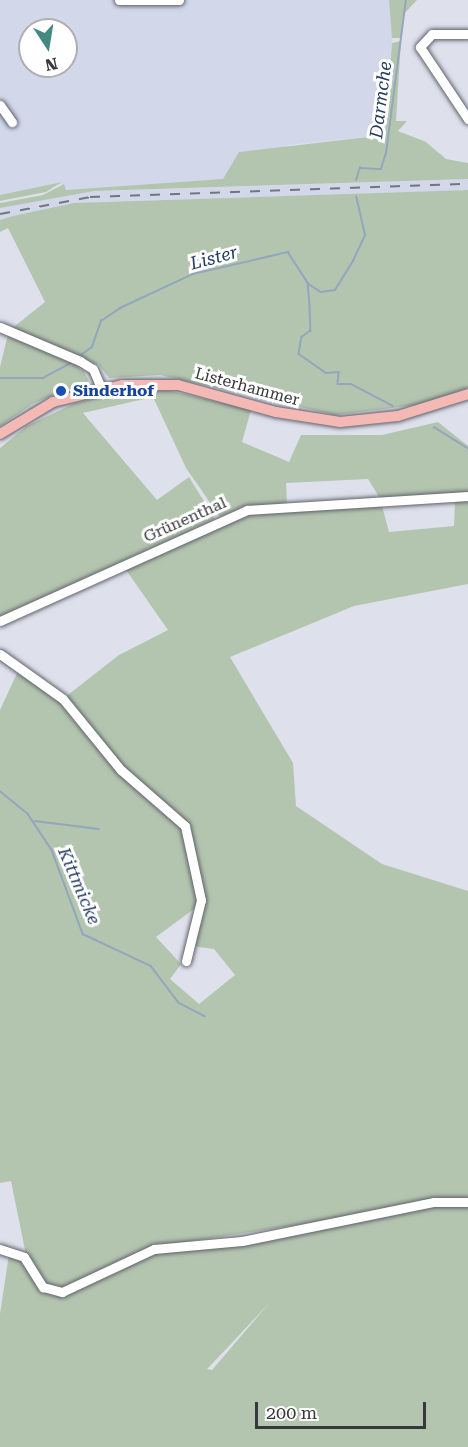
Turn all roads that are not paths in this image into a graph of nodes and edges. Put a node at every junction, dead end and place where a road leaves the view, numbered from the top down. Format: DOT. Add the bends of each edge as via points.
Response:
graph roads {
  1 [pos="119,0"];
  2 [pos="178,0"];
  3 [pos="468,34"];
  4 [pos="0,105"];
  5 [pos="468,119"];
  6 [pos="12,122"];
  7 [pos="0,327"];
  8 [pos="101,388"];
  9 [pos="464,395"];
  10 [pos="0,434"];
  11 [pos="468,496"];
  12 [pos="0,621"];
  13 [pos="0,654"];
  14 [pos="186,961"];
  15 [pos="468,1202"];
  16 [pos="0,1249"];
  1 -- 2 [label="street"];
  3 -- 5 [label="street" via="432,34 420,47"];
  4 -- 6 [label="street"];
  7 -- 8 [label="street" via="80,361 93,369"];
  8 -- 9 [label="main road, Listerhammer" via="178,385 276,412 340,422 398,416"];
  8 -- 10 [label="main road, Listerhammer" via="53,402"];
  11 -- 12 [label="street, Grünenthal" via="247,510"];
  13 -- 14 [label="street" via="63,699 122,770 185,826 201,900"];
  15 -- 16 [label="street" via="434,1202 242,1241 154,1249 62,1292 43,1287 24,1257"];
}
